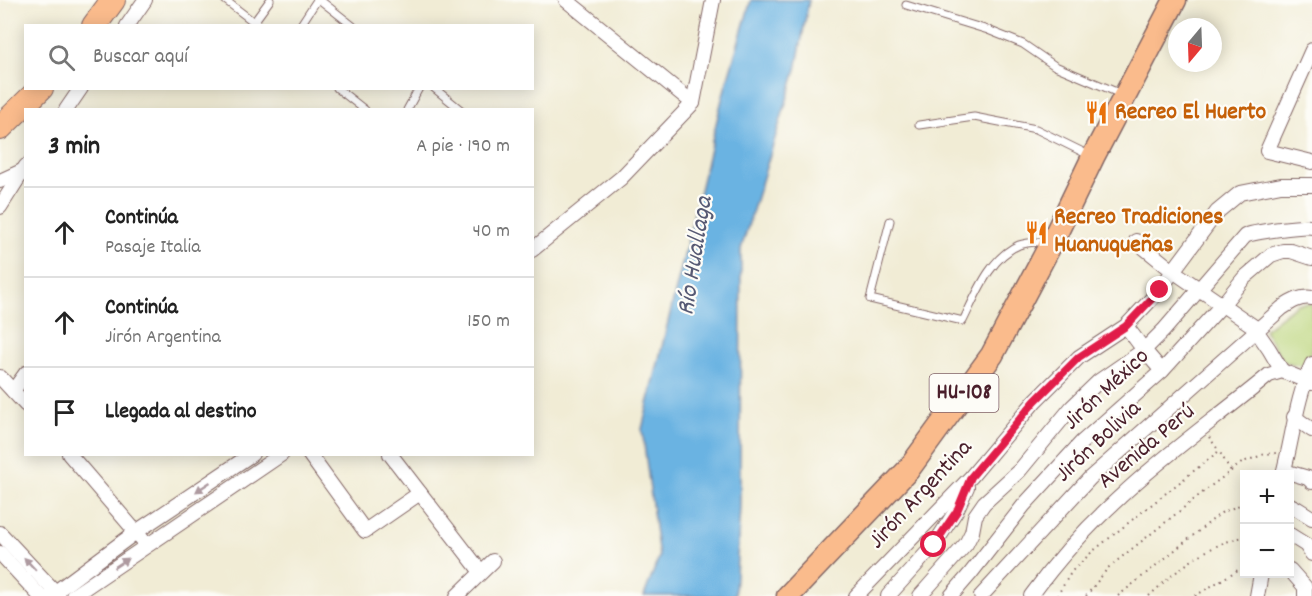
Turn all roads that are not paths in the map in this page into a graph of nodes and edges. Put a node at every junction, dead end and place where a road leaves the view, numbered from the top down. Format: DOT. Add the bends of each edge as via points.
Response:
graph roads {
  1 [pos="113,0"];
  2 [pos="145,0"];
  3 [pos="225,0"];
  4 [pos="270,0"];
  5 [pos="318,0"];
  6 [pos="566,0"];
  7 [pos="714,0"];
  8 [pos="1175,0"];
  9 [pos="906,5"];
  10 [pos="95,24"];
  11 [pos="128,24"];
  12 [pos="256,24"];
  13 [pos="301,24"];
  14 [pos="349,24"];
  15 [pos="1312,50"];
  16 [pos="39,90"];
  17 [pos="80,90"];
  18 [pos="340,90"];
  19 [pos="418,90"];
  20 [pos="436,90"];
  21 [pos="1126,96"];
  22 [pos="693,103"];
  23 [pos="67,108"];
  24 [pos="362,108"];
  25 [pos="408,108"];
  26 [pos="459,108"];
  27 [pos="919,125"];
  28 [pos="0,128"];
  29 [pos="1093,157"];
  30 [pos="1312,162"];
  31 [pos="24,169"];
  32 [pos="24,171"];
  33 [pos="0,181"];
  34 [pos="1312,185"];
  35 [pos="0,207"];
  36 [pos="890,221"];
  37 [pos="1309,226"];
  38 [pos="1053,240"];
  39 [pos="1136,241"];
  40 [pos="534,248"];
  41 [pos="1271,255"];
  42 [pos="1312,258"];
  43 [pos="1173,271"];
  44 [pos="1198,289"];
  45 [pos="1312,298"];
  46 [pos="1222,305"];
  47 [pos="1126,326"];
  48 [pos="1256,331"];
  49 [pos="1144,350"];
  50 [pos="1312,364"];
  51 [pos="1162,371"];
  52 [pos="1282,371"];
  53 [pos="24,376"];
  54 [pos="0,377"];
  55 [pos="1308,381"];
  56 [pos="13,391"];
  57 [pos="24,403"];
  58 [pos="1294,417"];
  59 [pos="1312,430"];
  60 [pos="71,456"];
  61 [pos="249,456"];
  62 [pos="279,456"];
  63 [pos="310,456"];
  64 [pos="392,456"];
  65 [pos="1285,470"];
  66 [pos="1294,475"];
  67 [pos="971,477"];
  68 [pos="1312,482"];
  69 [pos="420,492"];
  70 [pos="1294,507"];
  71 [pos="1312,518"];
  72 [pos="136,532"];
  73 [pos="0,533"];
  74 [pos="1294,538"];
  75 [pos="147,546"];
  76 [pos="0,553"];
  77 [pos="1312,554"];
  78 [pos="493,561"];
  79 [pos="481,572"];
  80 [pos="1294,575"];
  81 [pos="1260,578"];
  82 [pos="55,595"];
  83 [pos="40,596"];
  84 [pos="73,596"];
  85 [pos="458,596"];
  86 [pos="788,596"];
  87 [pos="856,596"];
  88 [pos="888,596"];
  89 [pos="920,596"];
  90 [pos="951,596"];
  91 [pos="981,596"];
  92 [pos="1031,596"];
  93 [pos="1257,596"];
  94 [pos="1305,596"];
  1 -- 10 [label="highway"];
  2 -- 11 [label="street"];
  3 -- 12 [label="lane"];
  4 -- 12 [label="lane"];
  5 -- 13 [label="lane"];
  5 -- 14 [label="lane"];
  6 -- 22 [label="street"];
  7 -- 22 [label="street"];
  8 -- 21 [label="main road, HU-108"];
  9 -- 21 [label="lane" via="1023,44 1055,66"];
  15 -- 30 [label="street" via="1267,151"];
  16 -- 28 [label="highway"];
  17 -- 23 [label="street"];
  18 -- 24 [label="lane"];
  19 -- 25 [label="lane"];
  20 -- 26 [label="lane"];
  21 -- 29 [label="main road, HU-108"];
  22 -- 40 [label="street" via="621,178"];
  27 -- 29 [label="lane" via="966,117 995,120 1036,129"];
  29 -- 38 [label="main road, HU-108"];
  31 -- 33 [label="street"];
  32 -- 35 [label="street"];
  34 -- 43 [label="street, Jirón Argentina" via="1281,185 1240,193 1217,212"];
  36 -- 38 [label="lane" via="870,299 963,321 992,265 1020,244"];
  37 -- 41 [label="street, Jirón México"];
  37 -- 44 [label="street" via="1248,234"];
  38 -- 86 [label="main road, HU-108" via="992,355 908,470"];
  39 -- 43 [label="street"];
  41 -- 42 [label="street" via="1291,251"];
  41 -- 46 [label="street, Jirón México" via="1244,278"];
  43 -- 44 [label="street"];
  43 -- 47 [label="street, Jirón Argentina"];
  44 -- 46 [label="street"];
  44 -- 49 [label="street"];
  45 -- 48 [label="street, Jirón Bolivia" via="1295,300"];
  46 -- 48 [label="street"];
  46 -- 51 [label="street, Jirón México"];
  47 -- 49 [label="street"];
  47 -- 67 [label="street, Jirón Argentina" via="1079,357 1035,401"];
  48 -- 52 [label="street"];
  48 -- 91 [label="street, Jirón Bolivia" via="1090,478"];
  49 -- 51 [label="street"];
  49 -- 89 [label="street" via="1078,400 1020,470 984,503 975,516 966,544"];
  50 -- 55 [label="street"];
  51 -- 90 [label="street, Jirón México" via="1082,442 1024,505"];
  52 -- 55 [label="street"];
  52 -- 92 [label="street, Avenida Perú" via="1269,375 1120,496"];
  53 -- 56 [label="street"];
  54 -- 56 [label="street"];
  55 -- 58 [label="street"];
  56 -- 57 [label="street"];
  58 -- 59 [label="street"];
  58 -- 65 [label="street"];
  60 -- 72 [label="street"];
  61 -- 72 [label="street, one-way"];
  62 -- 75 [label="street"];
  63 -- 69 [label="street" via="365,531"];
  64 -- 69 [label="street"];
  66 -- 68 [label="street"];
  67 -- 87 [label="street, Jirón Argentina"];
  67 -- 88 [label="street" via="957,511 934,545"];
  69 -- 79 [label="street"];
  70 -- 71 [label="street"];
  72 -- 75 [label="street"];
  72 -- 82 [label="street"];
  82 -- 73 [label="street, one-way"];
  74 -- 77 [label="street"];
  84 -- 75 [label="street, one-way"];
  76 -- 83 [label="street"];
  78 -- 79 [label="street"];
  79 -- 85 [label="street"];
  80 -- 94 [label="street" via="1305,587"];
  81 -- 93 [label="street"];
}
